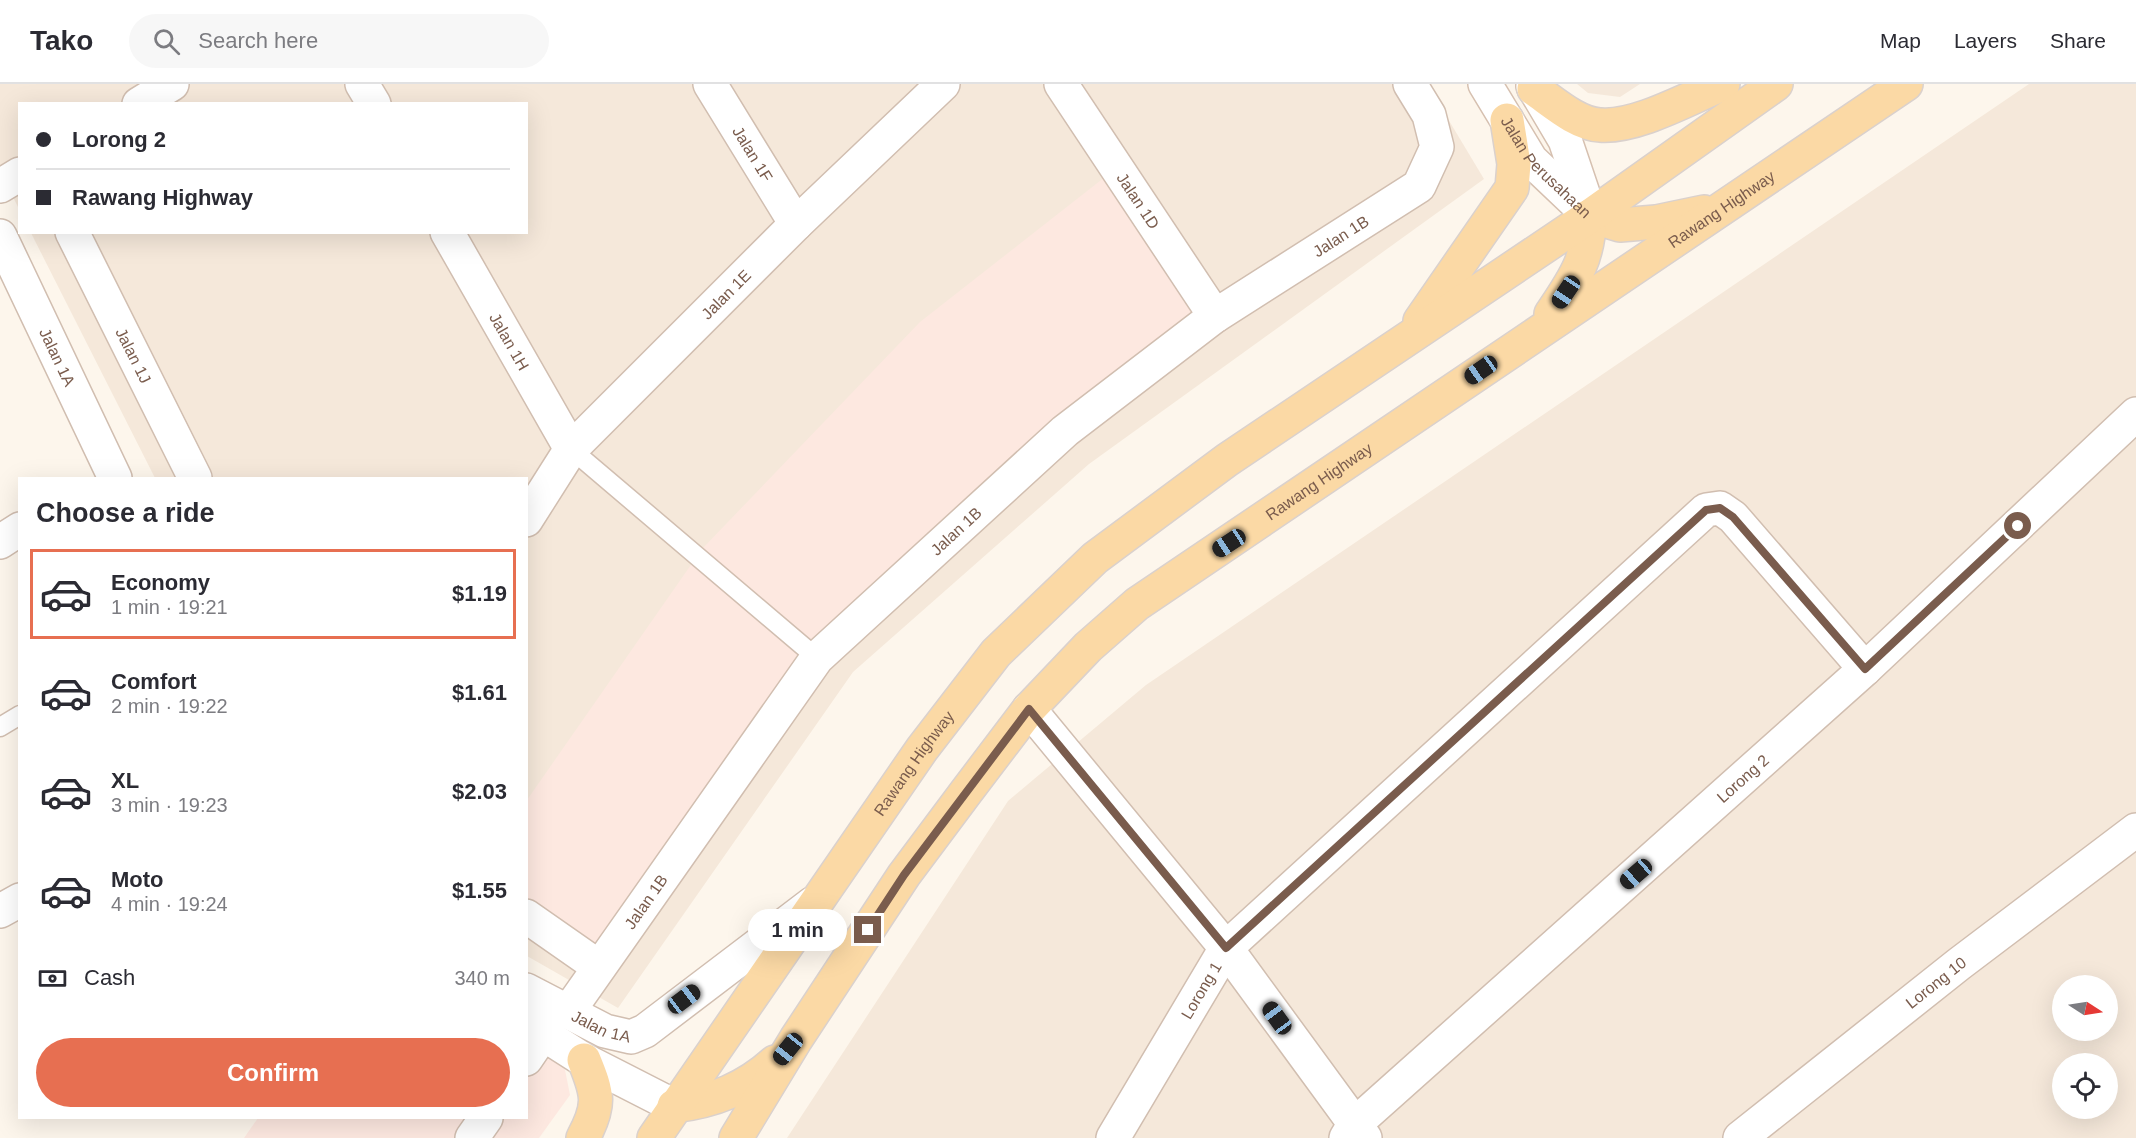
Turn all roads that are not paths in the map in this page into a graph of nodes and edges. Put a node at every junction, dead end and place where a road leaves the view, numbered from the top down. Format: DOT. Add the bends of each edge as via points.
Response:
graph roads {
  1 [pos="172,84"];
  2 [pos="362,84"];
  3 [pos="710,84"];
  4 [pos="943,84"];
  5 [pos="1061,84"];
  6 [pos="1410,84"];
  7 [pos="1485,84"];
  8 [pos="1723,84"];
  9 [pos="1776,84"];
  10 [pos="1906,84"];
  11 [pos="1533,87"];
  12 [pos="142,102"];
  13 [pos="373,102"];
  14 [pos="1507,120"];
  15 [pos="18,175"];
  16 [pos="0,186"];
  17 [pos="1720,208"];
  18 [pos="1590,216"];
  19 [pos="796,224"];
  20 [pos="73,234"];
  21 [pos="448,234"];
  22 [pos="0,236"];
  23 [pos="1215,316"];
  24 [pos="1540,330"];
  25 [pos="1406,340"];
  26 [pos="2136,414"];
  27 [pos="571,449"];
  28 [pos="107,476"];
  29 [pos="194,477"];
  30 [pos="528,517"];
  31 [pos="18,530"];
  32 [pos="0,542"];
  33 [pos="817,657"];
  34 [pos="1865,669"];
  35 [pos="1029,709"];
  36 [pos="18,716"];
  37 [pos="0,727"];
  38 [pos="2136,830"];
  39 [pos="818,900"];
  40 [pos="18,901"];
  41 [pos="0,911"];
  42 [pos="528,917"];
  43 [pos="1226,948"];
  44 [pos="599,967"];
  45 [pos="528,991"];
  46 [pos="568,1012"];
  47 [pos="532,1038"];
  48 [pos="796,1039"];
  49 [pos="584,1060"];
  50 [pos="674,1106"];
  51 [pos="485,1119"];
  52 [pos="1355,1134"];
  53 [pos="472,1138"];
  54 [pos="583,1138"];
  55 [pos="654,1138"];
  56 [pos="736,1138"];
  57 [pos="1113,1138"];
  58 [pos="1740,1138"];
  1 -- 12 [label="street"];
  2 -- 13 [label="street"];
  3 -- 19 [label="street, Jalan 1F"];
  4 -- 19 [label="street, Jalan 1E"];
  5 -- 23 [label="street, Jalan 1D"];
  6 -- 23 [label="street, Jalan 1B" via="1429,115 1437,147 1419,186"];
  7 -- 14 [label="street, Jalan Perusahaan"];
  8 -- 11 [label="main road" via="1622,123 1598,125 1571,114"];
  9 -- 18 [label="main road, Rawang Highway"];
  10 -- 17 [label="main road, Rawang Highway"];
  11 -- 18 [label="street, Jalan Perusahaan" via="1565,140"];
  14 -- 18 [label="street, Jalan Perusahaan" via="1531,160"];
  14 -- 25 [label="main road" via="1514,164 1512,188"];
  15 -- 16 [label="street"];
  17 -- 18 [label="main road" via="1656,222 1620,225"];
  17 -- 24 [label="main road, Rawang Highway"];
  18 -- 24 [label="main road" via="1588,244 1578,273"];
  18 -- 25 [label="main road, Rawang Highway"];
  19 -- 27 [label="street, Jalan 1E"];
  20 -- 29 [label="street, Jalan 1J"];
  21 -- 27 [label="street, Jalan 1H"];
  22 -- 28 [label="street, Jalan 1A"];
  23 -- 33 [label="street, Jalan 1B" via="1065,431"];
  24 -- 35 [label="main road, Rawang Highway" via="1137,604 1088,647"];
  25 -- 39 [label="main road, Rawang Highway" via="1227,460 1087,566 996,653 902,776"];
  26 -- 34 [label="street, Lorong 2"];
  27 -- 30 [label="street, Jalan 1E"];
  27 -- 33 [label="lane"];
  31 -- 32 [label="street"];
  33 -- 44 [label="street, Jalan 1B"];
  34 -- 43 [label="street, Lorong 1" via="1733,517 1720,508 1706,510"];
  34 -- 52 [label="street, Lorong 2"];
  35 -- 43 [label="street"];
  35 -- 48 [label="main road, Rawang Highway" via="904,875"];
  36 -- 37 [label="lane"];
  38 -- 58 [label="street, Lorong 10"];
  39 -- 46 [label="street, Jalan 1A" via="645,1031 631,1037 605,1031"];
  39 -- 50 [label="main road, Rawang Highway"];
  40 -- 41 [label="street"];
  42 -- 44 [label="street"];
  43 -- 52 [label="street"];
  43 -- 57 [label="street, Lorong 1"];
  44 -- 46 [label="street, Jalan 1B"];
  45 -- 46 [label="street, Jalan 1A"];
  47 -- 49 [label="street, Jalan 1A"];
  48 -- 50 [label="main road" via="780,1059 740,1088 697,1103"];
  48 -- 56 [label="main road, Rawang Highway"];
  49 -- 50 [label="street, Jalan 1A"];
  49 -- 54 [label="main road" via="596,1095 595,1116"];
  50 -- 55 [label="main road, Rawang Highway"];
  51 -- 53 [label="street"];
}
